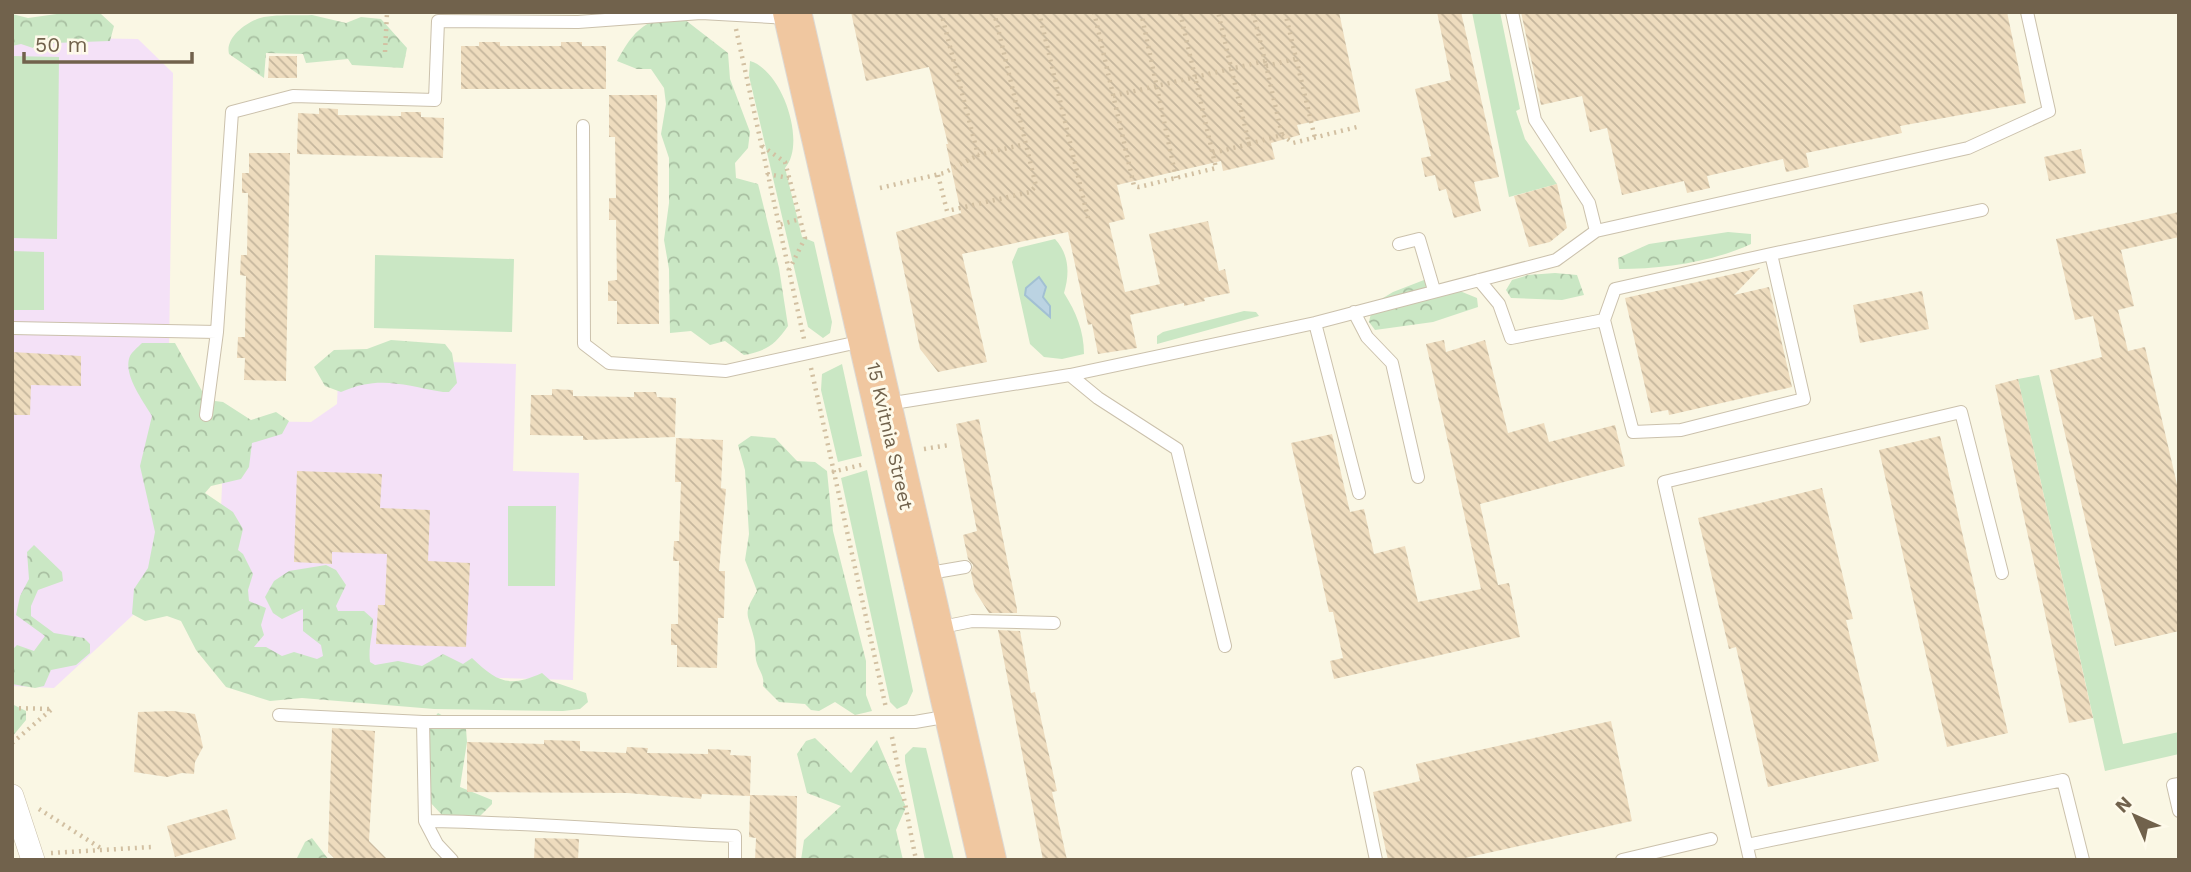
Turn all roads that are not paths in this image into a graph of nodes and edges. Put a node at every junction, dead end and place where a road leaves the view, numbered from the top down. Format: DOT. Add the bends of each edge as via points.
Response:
graph roads {
  1 [pos="701,12"];
  2 [pos="1511,12"];
  3 [pos="2028,12"];
  4 [pos="793,15"];
  5 [pos="583,126"];
  6 [pos="1982,210"];
  7 [pos="1597,231"];
  8 [pos="1399,244"];
  9 [pos="1771,254"];
  10 [pos="1479,280"];
  11 [pos="1434,290"];
  12 [pos="1354,312"];
  13 [pos="1604,320"];
  14 [pos="1315,323"];
  15 [pos="12,328"];
  16 [pos="217,332"];
  17 [pos="869,339"];
  18 [pos="1070,375"];
  19 [pos="884,404"];
  20 [pos="206,415"];
  21 [pos="1418,477"];
  22 [pos="1359,492"];
  23 [pos="965,567"];
  24 [pos="2002,573"];
  25 [pos="922,575"];
  26 [pos="1054,623"];
  27 [pos="933,629"];
  28 [pos="1225,646"];
  29 [pos="279,715"];
  30 [pos="954,716"];
  31 [pos="423,722"];
  32 [pos="1358,773"];
  33 [pos="2179,784"];
  34 [pos="12,796"];
  35 [pos="2179,811"];
  36 [pos="425,821"];
  37 [pos="1711,839"];
  38 [pos="1747,845"];
  39 [pos="33,857"];
  40 [pos="452,860"];
  41 [pos="735,860"];
  42 [pos="987,860"];
  43 [pos="1377,860"];
  44 [pos="1622,860"];
  45 [pos="1750,860"];
  46 [pos="2083,860"];
  1 -- 4 [label="lane"];
  1 -- 16 [label="lane" via="578,22 438,21 435,100 293,96 232,112"];
  2 -- 7 [label="lane" via="1535,120 1589,203"];
  3 -- 7 [label="lane" via="2049,111 1968,148"];
  4 -- 17 [label="highway, 15 Kvitnia Street"];
  5 -- 17 [label="lane" via="584,344 609,363 726,370"];
  6 -- 9 [label="lane"];
  7 -- 10 [label="lane" via="1556,260"];
  8 -- 11 [label="lane" via="1419,239"];
  9 -- 13 [label="lane" via="1615,289"];
  9 -- 13 [label="lane" via="1804,399 1681,430 1633,432"];
  10 -- 11 [label="lane"];
  10 -- 13 [label="lane" via="1499,304 1511,338"];
  11 -- 12 [label="lane"];
  12 -- 14 [label="lane"];
  12 -- 21 [label="lane" via="1367,337 1392,363"];
  14 -- 18 [label="lane"];
  14 -- 22 [label="lane"];
  15 -- 16 [label="lane"];
  16 -- 20 [label="lane"];
  17 -- 19 [label="highway, 15 Kvitnia Street"];
  18 -- 19 [label="lane"];
  18 -- 28 [label="lane" via="1177,450"];
  19 -- 25 [label="highway, 15 Kvitnia Street"];
  23 -- 25 [label="lane"];
  24 -- 38 [label="lane" via="1961,412 1664,482"];
  25 -- 27 [label="highway, 15 Kvitnia Street"];
  26 -- 27 [label="lane" via="972,621"];
  27 -- 30 [label="highway, 15 Kvitnia Street"];
  29 -- 31 [label="lane"];
  30 -- 31 [label="lane" via="915,722"];
  30 -- 42 [label="highway, 15 Kvitnia Street"];
  31 -- 36 [label="lane"];
  32 -- 43 [label="lane"];
  33 -- 35 [label="lane" via="2174,785"];
  34 -- 39 [label="street"];
  36 -- 40 [label="lane"];
  36 -- 41 [label="lane" via="735,836"];
  37 -- 44 [label="lane"];
  38 -- 45 [label="lane"];
  38 -- 46 [label="lane" via="2063,780"];
}
